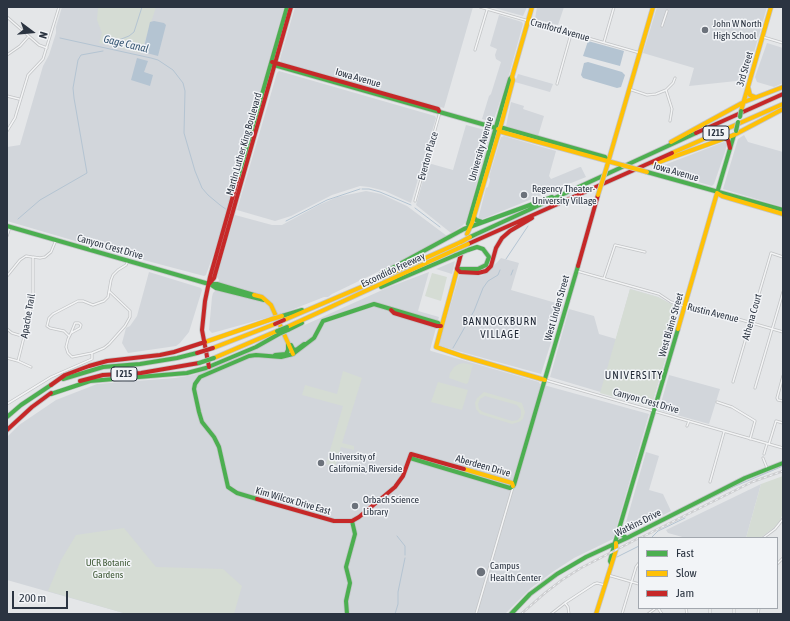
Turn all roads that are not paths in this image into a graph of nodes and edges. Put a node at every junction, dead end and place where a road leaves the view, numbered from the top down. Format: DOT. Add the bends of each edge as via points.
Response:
graph roads {
  1 [pos="59,7"];
  2 [pos="287,7"];
  3 [pos="291,7"];
  4 [pos="480,7"];
  5 [pos="532,7"];
  6 [pos="614,7"];
  7 [pos="653,7"];
  8 [pos="771,7"];
  9 [pos="487,9"];
  10 [pos="667,11"];
  11 [pos="7,17"];
  12 [pos="528,21"];
  13 [pos="662,26"];
  14 [pos="572,33"];
  15 [pos="28,37"];
  16 [pos="762,37"];
  17 [pos="603,42"];
  18 [pos="783,43"];
  19 [pos="47,48"];
  20 [pos="475,50"];
  21 [pos="640,53"];
  22 [pos="7,55"];
  23 [pos="273,64"];
  24 [pos="512,77"];
  25 [pos="675,78"];
  26 [pos="557,84"];
  27 [pos="748,87"];
  28 [pos="783,87"];
  29 [pos="507,88"];
  30 [pos="629,89"];
  31 [pos="666,90"];
  32 [pos="783,94"];
  33 [pos="7,96"];
  34 [pos="755,98"];
  35 [pos="20,99"];
  36 [pos="507,101"];
  37 [pos="744,103"];
  38 [pos="783,104"];
  39 [pos="783,109"];
  40 [pos="440,112"];
  41 [pos="670,121"];
  42 [pos="497,129"];
  43 [pos="7,131"];
  44 [pos="735,133"];
  45 [pos="724,138"];
  46 [pos="730,148"];
  47 [pos="646,156"];
  48 [pos="607,163"];
  49 [pos="649,163"];
  50 [pos="577,188"];
  51 [pos="718,192"];
  52 [pos="415,201"];
  53 [pos="547,209"];
  54 [pos="783,210"];
  55 [pos="783,214"];
  56 [pos="474,217"];
  57 [pos="482,222"];
  58 [pos="9,226"];
  59 [pos="470,227"];
  60 [pos="7,236"];
  61 [pos="469,236"];
  62 [pos="56,240"];
  63 [pos="645,252"];
  64 [pos="461,254"];
  65 [pos="783,256"];
  66 [pos="33,257"];
  67 [pos="128,261"];
  68 [pos="457,269"];
  69 [pos="576,270"];
  70 [pos="7,276"];
  71 [pos="604,279"];
  72 [pos="370,283"];
  73 [pos="209,284"];
  74 [pos="373,289"];
  75 [pos="109,291"];
  76 [pos="783,292"];
  77 [pos="685,306"];
  78 [pos="283,318"];
  79 [pos="751,322"];
  80 [pos="441,326"];
  81 [pos="7,329"];
  82 [pos="772,329"];
  83 [pos="71,332"];
  84 [pos="783,332"];
  85 [pos="278,333"];
  86 [pos="69,336"];
  87 [pos="25,337"];
  88 [pos="203,341"];
  89 [pos="288,342"];
  90 [pos="306,344"];
  91 [pos="92,353"];
  92 [pos="293,354"];
  93 [pos="270,356"];
  94 [pos="7,358"];
  95 [pos="18,361"];
  96 [pos="31,367"];
  97 [pos="209,367"];
  98 [pos="783,376"];
  99 [pos="544,380"];
  100 [pos="733,382"];
  101 [pos="50,385"];
  102 [pos="755,388"];
  103 [pos="51,394"];
  104 [pos="783,401"];
  105 [pos="717,402"];
  106 [pos="7,404"];
  107 [pos="654,411"];
  108 [pos="7,417"];
  109 [pos="689,421"];
  110 [pos="783,422"];
  111 [pos="702,425"];
  112 [pos="688,426"];
  113 [pos="701,429"];
  114 [pos="7,430"];
  115 [pos="724,432"];
  116 [pos="750,439"];
  117 [pos="768,444"];
  118 [pos="783,448"];
  119 [pos="764,454"];
  120 [pos="762,458"];
  121 [pos="783,463"];
  122 [pos="767,468"];
  123 [pos="710,482"];
  124 [pos="513,486"];
  125 [pos="783,519"];
  126 [pos="352,521"];
  127 [pos="620,530"];
  128 [pos="764,537"];
  129 [pos="627,538"];
  130 [pos="616,543"];
  131 [pos="604,548"];
  132 [pos="612,552"];
  133 [pos="611,563"];
  134 [pos="638,564"];
  135 [pos="608,575"];
  136 [pos="631,581"];
  137 [pos="638,584"];
  138 [pos="605,585"];
  139 [pos="564,603"];
  140 [pos="347,614"];
  141 [pos="476,614"];
  142 [pos="510,614"];
  143 [pos="551,614"];
  144 [pos="569,614"];
  145 [pos="596,614"];
  146 [pos="622,614"];
  1 -- 19 [label="street"];
  2 -- 23 [label="main road, Martin Luther King Boulevard"];
  3 -- 23 [label="main road, Martin Luther King Boulevard"];
  4 -- 9 [label="street, Cranford Avenue"];
  5 -- 12 [label="main road, University Avenue"];
  6 -- 17 [label="street"];
  7 -- 21 [label="main road, West Linden Street"];
  8 -- 16 [label="main road, 3rd Street"];
  9 -- 12 [label="street, Cranford Avenue"];
  9 -- 20 [label="street"];
  10 -- 13 [label="street"];
  11 -- 15 [label="street"];
  12 -- 14 [label="street, Cranford Avenue"];
  12 -- 24 [label="main road, University Avenue"];
  14 -- 17 [label="street, Cranford Avenue"];
  14 -- 26 [label="street"];
  15 -- 19 [label="street"];
  15 -- 22 [label="street"];
  16 -- 18 [label="street"];
  16 -- 27 [label="main road, 3rd Street"];
  17 -- 21 [label="street, Cranford Avenue"];
  19 -- 35 [label="street" via="43,59 28,75"];
  21 -- 30 [label="main road, West Linden Street"];
  23 -- 40 [label="main road, Iowa Avenue"];
  23 -- 73 [label="main road, Martin Luther King Boulevard" via="214,278"];
  24 -- 29 [label="main road, University Avenue"];
  24 -- 36 [label="main road, University Avenue"];
  25 -- 31 [label="street"];
  27 -- 34 [label="main road" via="750,95"];
  27 -- 37 [label="main road, 3rd Street"];
  28 -- 34 [label="main road"];
  29 -- 36 [label="main road"];
  29 -- 42 [label="main road, University Avenue"];
  30 -- 31 [label="street" via="649,95"];
  30 -- 48 [label="main road, West Linden Street"];
  31 -- 41 [label="street" via="672,109"];
  32 -- 47 [label="main road, Escondido Freeway / I 215"];
  33 -- 35 [label="street"];
  34 -- 37 [label="main road"];
  35 -- 43 [label="street" via="15,118"];
  36 -- 42 [label="main road, University Avenue"];
  37 -- 44 [label="main road, 3rd Street, bridge"];
  37 -- 47 [label="main road"];
  38 -- 49 [label="main road, Escondido Freeway / I 215"];
  39 -- 44 [label="main road"];
  40 -- 42 [label="main road, Iowa Avenue"];
  40 -- 52 [label="street, Everton Place"];
  42 -- 48 [label="main road, Iowa Avenue"];
  42 -- 56 [label="main road, University Avenue"];
  42 -- 59 [label="main road, University Avenue" via="468,224"];
  44 -- 45 [label="main road"];
  44 -- 46 [label="main road, West Blaine Street"];
  45 -- 46 [label="main road" via="728,140"];
  45 -- 49 [label="main road" via="659,162"];
  46 -- 51 [label="main road, West Blaine Street"];
  47 -- 50 [label="main road, Escondido Freeway / I 215"];
  48 -- 51 [label="main road, Iowa Avenue, bridge" via="614,162"];
  48 -- 69 [label="main road, West Linden Street, bridge"];
  49 -- 53 [label="main road, Escondido Freeway / I 215"];
  50 -- 57 [label="main road"];
  50 -- 61 [label="main road, Escondido Freeway / I 215"];
  51 -- 54 [label="main road, Iowa Avenue"];
  51 -- 55 [label="main road, Iowa Avenue" via="722,196"];
  51 -- 77 [label="main road, West Blaine Street"];
  53 -- 68 [label="main road" via="504,236 486,271 460,272"];
  53 -- 74 [label="main road, Escondido Freeway / I 215, bridge"];
  56 -- 57 [label="main road"];
  56 -- 59 [label="main road, University Avenue"];
  57 -- 59 [label="main road"];
  58 -- 60 [label="street"];
  58 -- 62 [label="main road, Canyon Crest Drive"];
  59 -- 61 [label="main road, University Avenue"];
  59 -- 72 [label="main road" via="456,232"];
  61 -- 72 [label="main road, Escondido Freeway / I 215, bridge"];
  62 -- 66 [label="street" via="52,252 45,257"];
  62 -- 67 [label="main road, Canyon Crest Drive"];
  63 -- 71 [label="street" via="615,244"];
  64 -- 68 [label="main road"];
  65 -- 79 [label="street, Athena Court" via="771,253"];
  66 -- 70 [label="street" via="26,256 20,260"];
  66 -- 87 [label="street, Apache Trail" via="33,301"];
  67 -- 73 [label="main road, Canyon Crest Drive"];
  67 -- 75 [label="street" via="126,266 113,275"];
  68 -- 74 [label="main road, bridge" via="478,270 486,266 489,256 477,247"];
  68 -- 80 [label="main road"];
  69 -- 71 [label="street, Rustin Avenue"];
  69 -- 99 [label="main road, West Linden Street"];
  71 -- 77 [label="street, Rustin Avenue" via="659,294 673,303"];
  72 -- 78 [label="main road, Escondido Freeway / I 215"];
  73 -- 88 [label="main road, Martin Luther King Boulevard" via="202,322"];
  73 -- 89 [label="main road, Canyon Crest Drive" via="262,297 273,308"];
  74 -- 85 [label="main road, Escondido Freeway / I 215, bridge"];
  75 -- 86 [label="street" via="107,298 101,303 93,305 78,301 49,318 47,326 64,331"];
  75 -- 91 [label="street" via="127,308 130,317 109,344"];
  76 -- 82 [label="street"];
  77 -- 79 [label="street, Rustin Avenue"];
  77 -- 107 [label="main road, West Blaine Street"];
  78 -- 88 [label="main road, bridge" via="272,319"];
  78 -- 101 [label="main road, Escondido Freeway / I 215, bridge" via="275,324 197,353 169,360 103,367 73,375"];
  79 -- 82 [label="street, Rustin Avenue"];
  79 -- 100 [label="street, Athena Court"];
  80 -- 90 [label="main road" via="374,304 326,320 317,334"];
  80 -- 99 [label="main road, Canyon Crest Drive" via="436,347"];
  81 -- 87 [label="street"];
  82 -- 84 [label="street, Rustin Avenue"];
  82 -- 102 [label="street"];
  83 -- 83 [label="street" via="80,328 81,325 75,323"];
  83 -- 86 [label="street"];
  85 -- 97 [label="main road" via="256,347"];
  85 -- 103 [label="main road, Escondido Freeway / I 215, bridge" via="199,363 90,378"];
  86 -- 91 [label="street" via="66,347 72,357"];
  87 -- 95 [label="street, Apache Trail"];
  88 -- 97 [label="main road, Martin Luther King Boulevard"];
  88 -- 101 [label="main road" via="160,355 102,362 76,370"];
  89 -- 90 [label="main road" via="295,350"];
  89 -- 92 [label="main road, Canyon Crest Drive"];
  89 -- 93 [label="main road" via="286,354"];
  90 -- 92 [label="main road"];
  91 -- 106 [label="street" via="93,357 90,360 52,376"];
  92 -- 93 [label="main road"];
  93 -- 126 [label="main road, Kim Wilcox Drive East" via="249,356 212,371 198,379 194,389 200,416 219,447 228,487 334,521"];
  94 -- 95 [label="street"];
  95 -- 96 [label="street"];
  97 -- 103 [label="main road" via="187,373 90,381"];
  98 -- 104 [label="street" via="777,396 777,399"];
  99 -- 107 [label="street, Canyon Crest Drive"];
  99 -- 124 [label="main road, West Linden Street"];
  101 -- 108 [label="main road, Escondido Freeway / I 215"];
  103 -- 114 [label="main road, Escondido Freeway / I 215"];
  105 -- 116 [label="street" via="732,407 755,421"];
  107 -- 109 [label="street, Canyon Crest Drive"];
  107 -- 127 [label="main road, West Blaine Street"];
  109 -- 111 [label="street, Canyon Crest Drive"];
  109 -- 112 [label="street"];
  110 -- 117 [label="street" via="776,421"];
  111 -- 113 [label="street"];
  111 -- 115 [label="street, Canyon Crest Drive"];
  115 -- 116 [label="street, Canyon Crest Drive"];
  115 -- 123 [label="street"];
  116 -- 117 [label="street, Canyon Crest Drive"];
  117 -- 118 [label="street, Canyon Crest Drive"];
  117 -- 119 [label="street"];
  120 -- 122 [label="street"];
  121 -- 122 [label="main road, Watkins Drive"];
  122 -- 129 [label="main road, Watkins Drive"];
  124 -- 126 [label="main road, Aberdeen Drive" via="512,483 411,456 396,487"];
  124 -- 141 [label="street, West Linden Street"];
  125 -- 128 [label="street"];
  126 -- 140 [label="main road" via="355,534 346,567 350,583 346,601"];
  127 -- 129 [label="main road"];
  127 -- 130 [label="main road, West Blaine Street"];
  129 -- 130 [label="main road, Watkins Drive"];
  130 -- 131 [label="main road, Watkins Drive"];
  130 -- 132 [label="main road, West Blaine Street"];
  130 -- 133 [label="main road, West Blaine Street"];
  131 -- 132 [label="main road"];
  131 -- 142 [label="main road, Watkins Drive" via="557,574 530,594"];
  132 -- 133 [label="main road, West Blaine Street"];
  133 -- 135 [label="main road, West Blaine Street"];
  134 -- 136 [label="street"];
  135 -- 136 [label="street"];
  135 -- 138 [label="main road, West Blaine Street"];
  136 -- 137 [label="street"];
  136 -- 146 [label="street"];
  138 -- 139 [label="street" via="594,584"];
  138 -- 145 [label="main road, West Blaine Street"];
  139 -- 143 [label="street"];
  139 -- 144 [label="street"];
}
